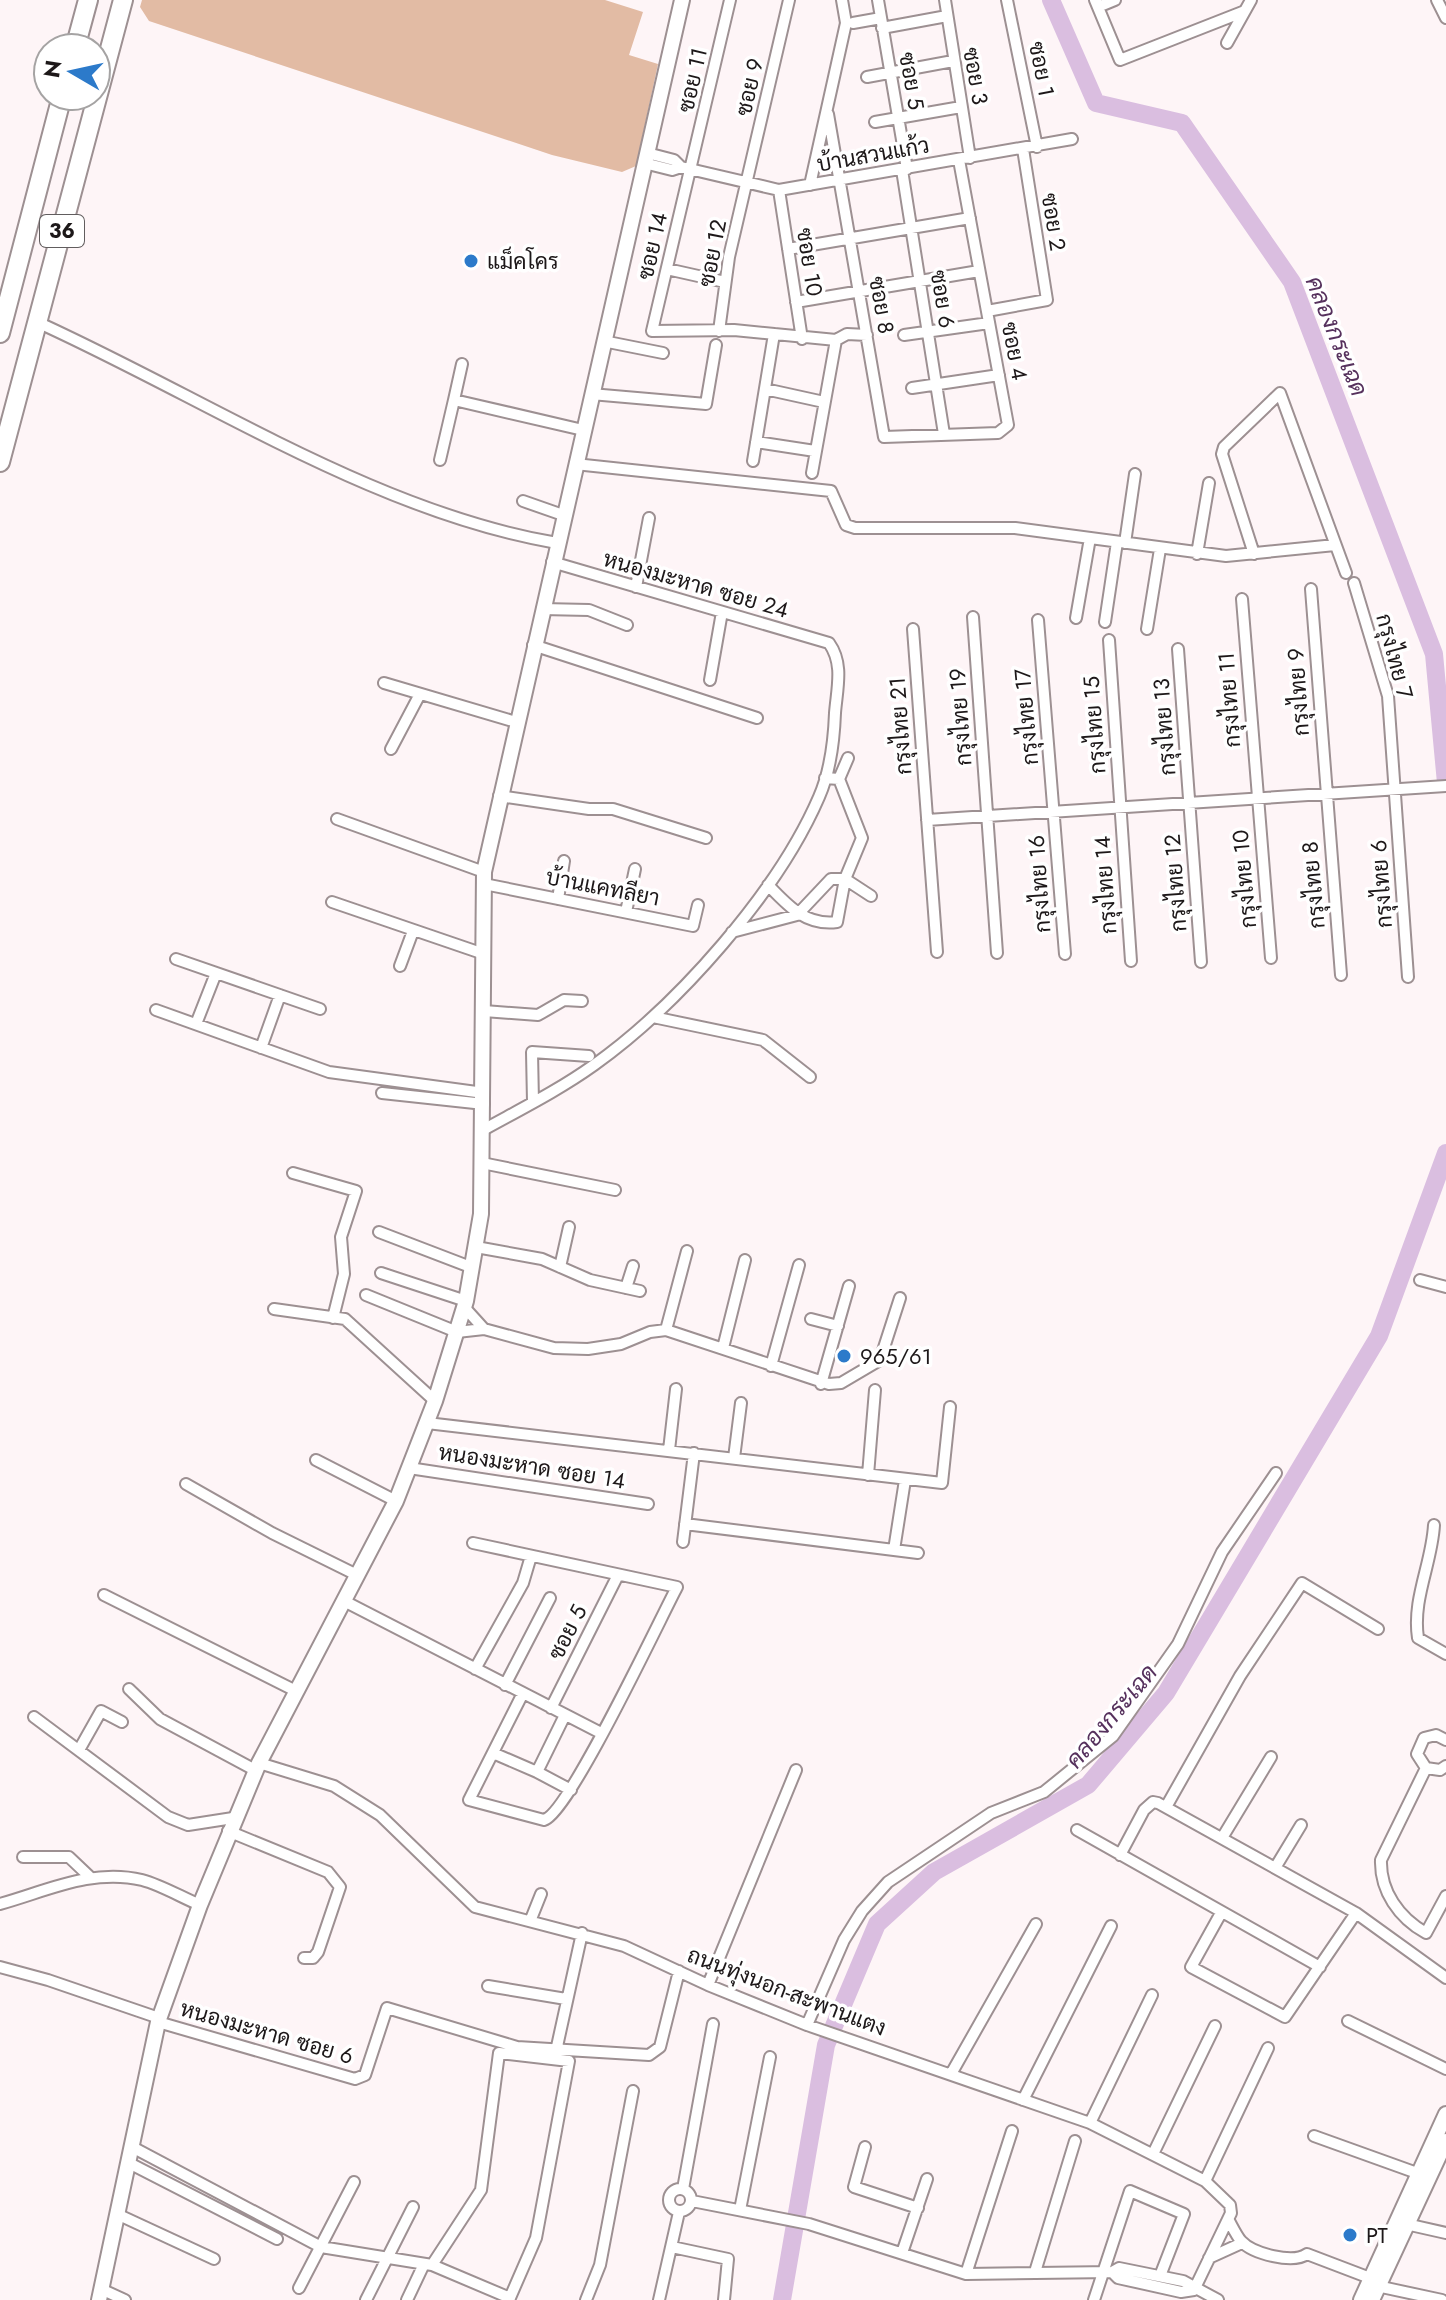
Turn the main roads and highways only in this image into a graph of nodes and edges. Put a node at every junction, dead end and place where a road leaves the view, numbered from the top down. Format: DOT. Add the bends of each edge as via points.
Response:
graph roads {
  1 [pos="88,0"];
  2 [pos="123,0"];
  3 [pos="79,32"];
  4 [pos="58,112"];
  5 [pos="0,333"];
  6 [pos="0,462"];
  1 -- 3 [label="highway"];
  2 -- 6 [label="highway, 36"];
  4 -- 5 [label="highway, 36"];
}
